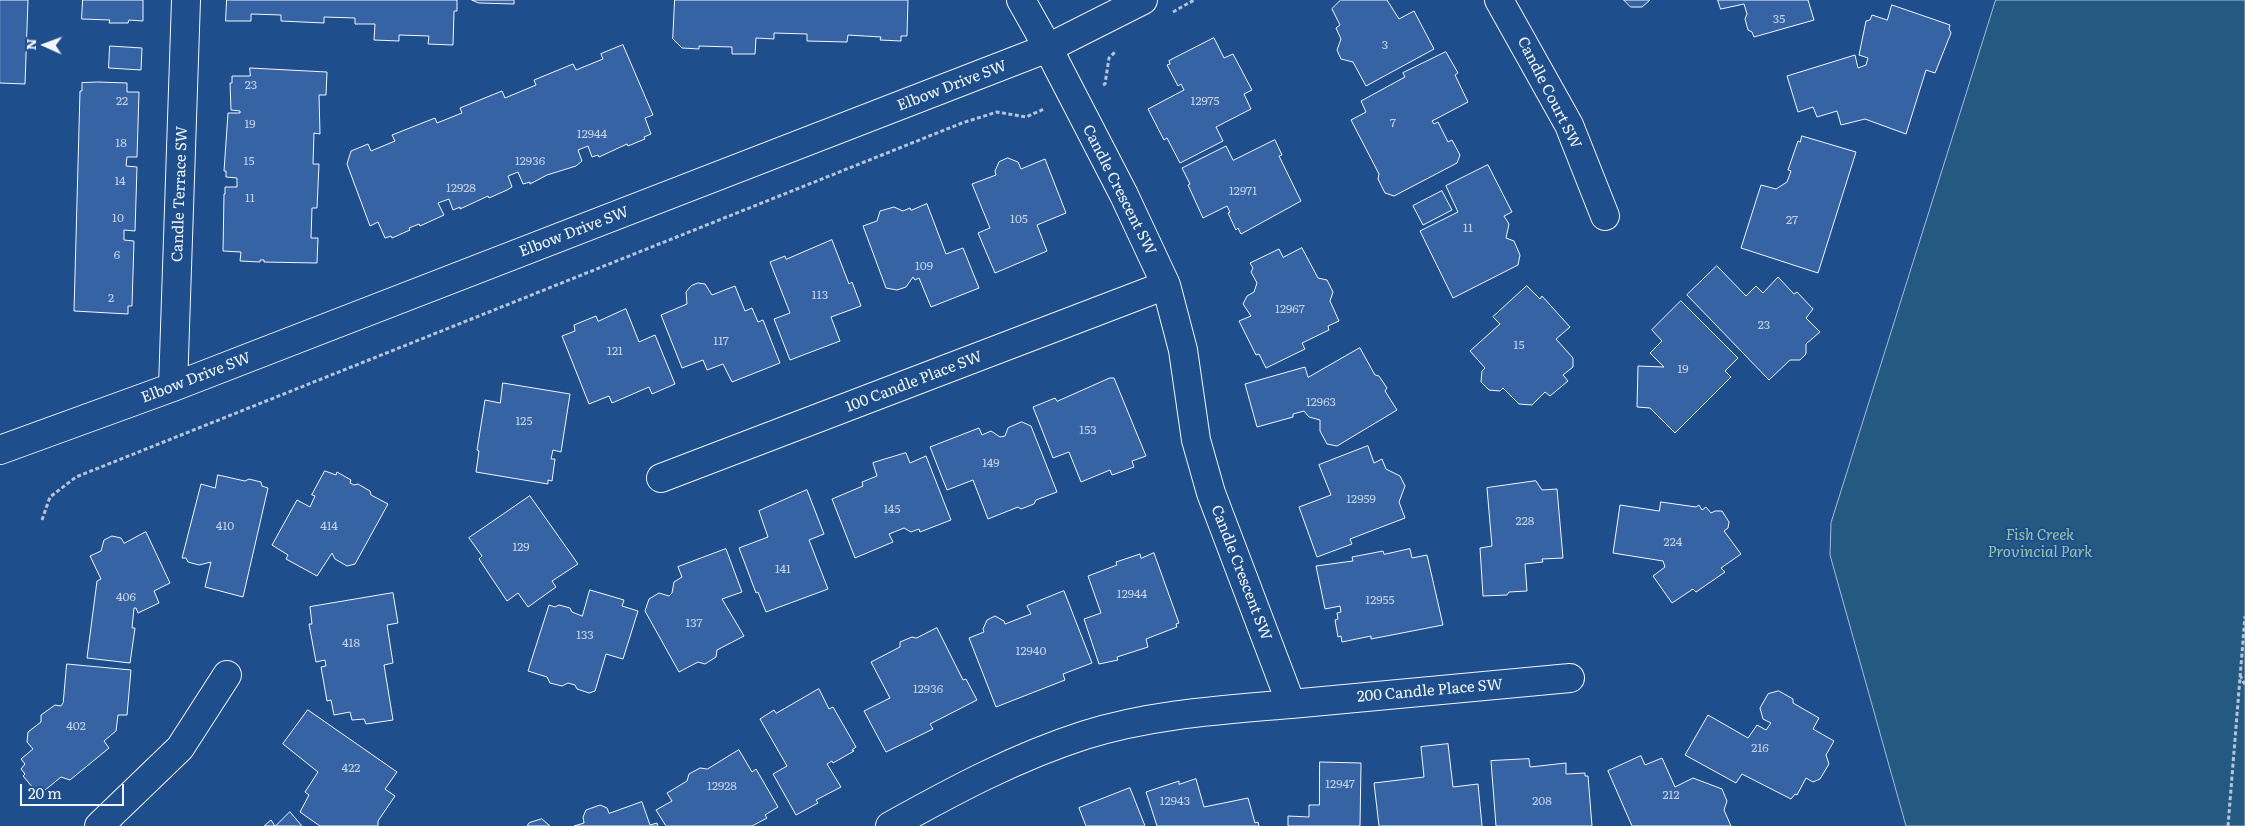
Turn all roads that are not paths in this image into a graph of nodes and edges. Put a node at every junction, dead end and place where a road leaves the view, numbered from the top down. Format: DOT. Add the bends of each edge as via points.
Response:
graph roads {
  1 [pos="186,0"];
  2 [pos="1021,0"];
  3 [pos="1143,0"];
  4 [pos="1499,0"];
  5 [pos="1048,48"];
  6 [pos="1606,216"];
  7 [pos="1166,285"];
  8 [pos="174,387"];
  9 [pos="0,450"];
  10 [pos="661,478"];
  11 [pos="227,675"];
  12 [pos="1570,678"];
  13 [pos="1291,704"];
  14 [pos="99,826"];
  15 [pos="890,826"];
  1 -- 8 [label="street, Candle Terrace SW"];
  2 -- 5 [label="street"];
  3 -- 5 [label="street, Elbow Drive SW"];
  4 -- 6 [label="street, Candle Court SW" via="1569,125"];
  5 -- 7 [label="street, Candle Crescent SW" via="1124,195"];
  5 -- 8 [label="street, Elbow Drive SW"];
  7 -- 10 [label="street, 100 Candle Place SW"];
  7 -- 13 [label="street, Candle Crescent SW" via="1183,350 1196,440 1211,493"];
  8 -- 9 [label="street, Elbow Drive SW"];
  11 -- 14 [label="street" via="180,748"];
  12 -- 13 [label="street, 200 Candle Place SW"];
  13 -- 15 [label="street" via="1185,713 1086,735 971,781"];
}
